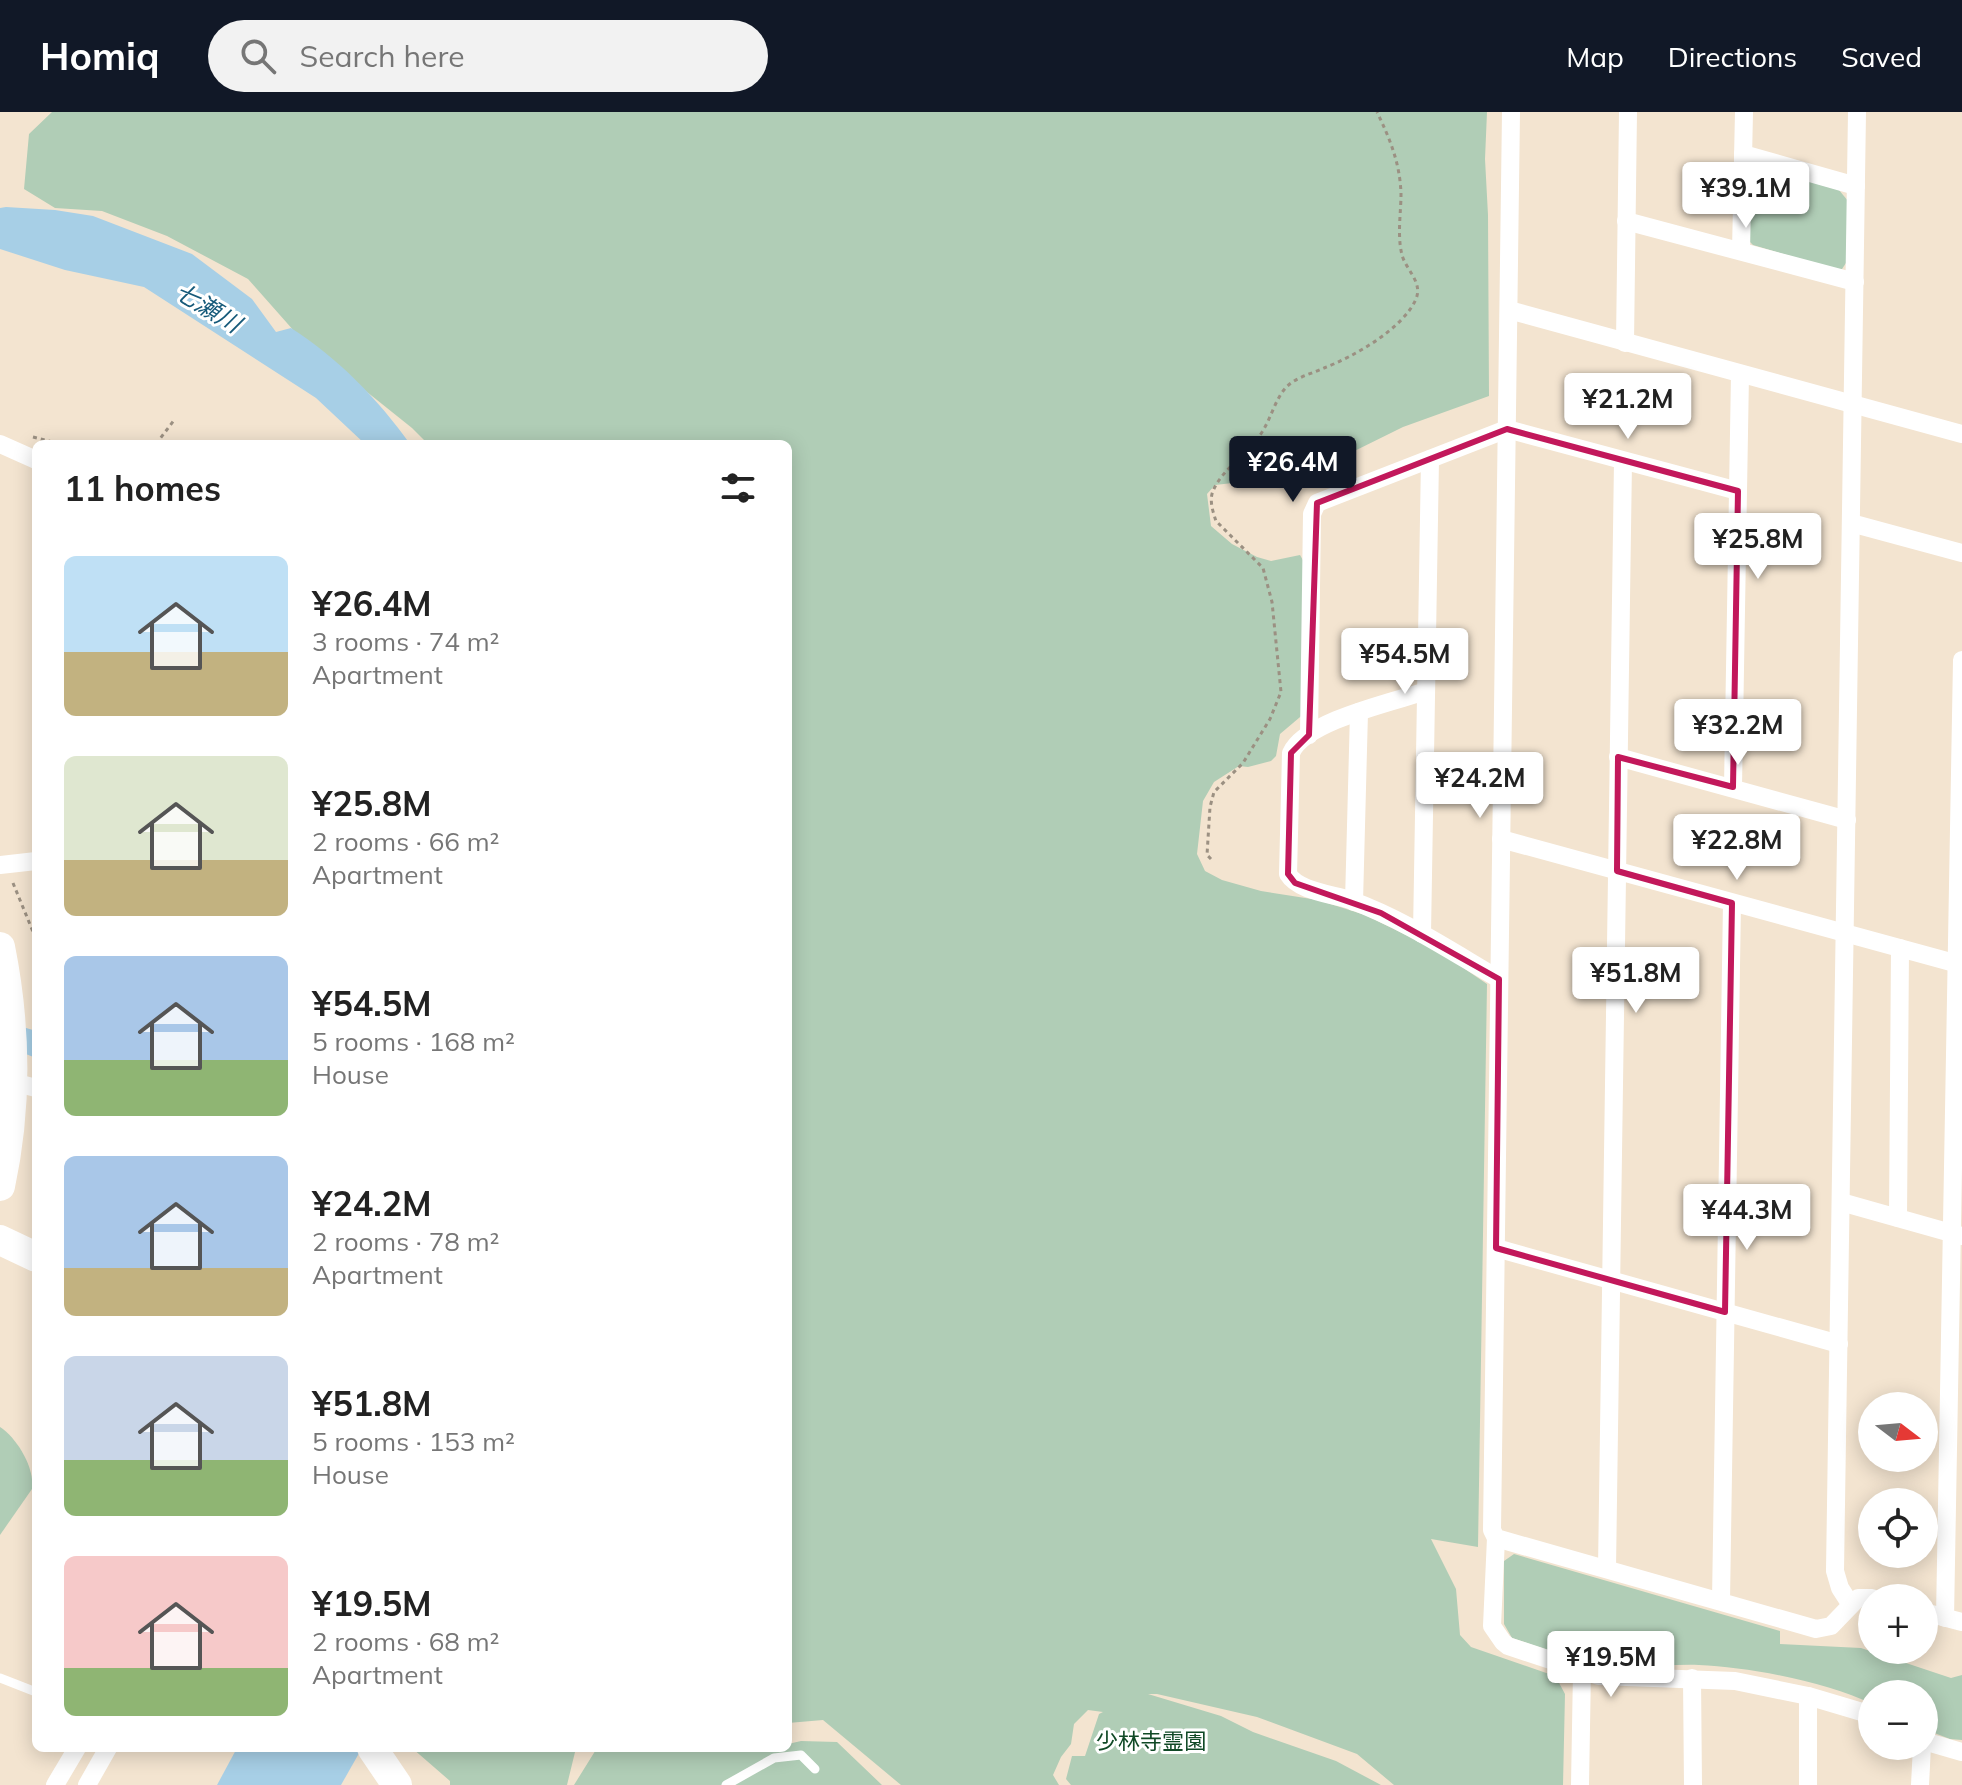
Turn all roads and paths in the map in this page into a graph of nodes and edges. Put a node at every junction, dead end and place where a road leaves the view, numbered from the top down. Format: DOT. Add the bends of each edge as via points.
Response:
graph roads {
  1 [pos="1377,112"];
  2 [pos="1511,112"];
  3 [pos="1628,112"];
  4 [pos="1744,112"];
  5 [pos="1857,112"];
  6 [pos="1743,154"];
  7 [pos="1856,186"];
  8 [pos="1626,221"];
  9 [pos="1741,251"];
  10 [pos="1855,282"];
  11 [pos="1509,310"];
  12 [pos="1625,343"];
  13 [pos="1740,374"];
  14 [pos="1853,404"];
  15 [pos="175,419"];
  16 [pos="1507,429"];
  17 [pos="1962,434"];
  18 [pos="159,440"];
  19 [pos="0,444"];
  20 [pos="32,458"];
  21 [pos="1430,459"];
  22 [pos="1623,461"];
  23 [pos="1738,491"];
  24 [pos="1851,523"];
  25 [pos="1962,553"];
  26 [pos="1962,660"];
  27 [pos="1426,691"];
  28 [pos="1359,712"];
  29 [pos="1309,735"];
  30 [pos="1618,757"];
  31 [pos="1733,787"];
  32 [pos="1847,820"];
  33 [pos="1501,839"];
  34 [pos="1960,851"];
  35 [pos="1211,859"];
  36 [pos="32,861"];
  37 [pos="3,865"];
  38 [pos="1617,871"];
  39 [pos="1354,902"];
  40 [pos="1732,903"];
  41 [pos="32,930"];
  42 [pos="1845,933"];
  43 [pos="1422,934"];
  44 [pos="0,947"];
  45 [pos="1900,948"];
  46 [pos="1960,965"];
  47 [pos="1499,979"];
  48 [pos="1958,1076"];
  49 [pos="20,1081"];
  50 [pos="1958,1161"];
  51 [pos="0,1186"];
  52 [pos="1841,1202"];
  53 [pos="1898,1218"];
  54 [pos="1957,1234"];
  55 [pos="0,1240"];
  56 [pos="1496,1248"];
  57 [pos="32,1255"];
  58 [pos="1611,1280"];
  59 [pos="1725,1312"];
  60 [pos="1839,1344"];
  61 [pos="1956,1351"];
  62 [pos="1955,1445"];
  63 [pos="1496,1538"];
  64 [pos="1607,1569"];
  65 [pos="1858,1599"];
  66 [pos="1721,1601"];
  67 [pos="1851,1605"];
  68 [pos="1954,1620"];
  69 [pos="1582,1671"];
  70 [pos="0,1678"];
  71 [pos="1692,1678"];
  72 [pos="32,1690"];
  73 [pos="1808,1696"];
  74 [pos="1858,1711"];
  75 [pos="1938,1747"];
  76 [pos="75,1752"];
  77 [pos="106,1752"];
  78 [pos="375,1752"];
  79 [pos="1962,1752"];
  80 [pos="1922,1760"];
  81 [pos="815,1769"];
  82 [pos="55,1785"];
  83 [pos="87,1785"];
  84 [pos="397,1785"];
  85 [pos="726,1785"];
  86 [pos="1580,1785"];
  87 [pos="1693,1785"];
  88 [pos="1808,1785"];
  89 [pos="1920,1785"];
  1 -- 35 [label="path" via="1397,160 1401,251 1417,295 1377,340 1290,383 1265,429 1213,491 1216,521 1263,568 1272,602 1281,692 1243,763 1214,792 1207,855"];
  2 -- 11 [label="street"];
  3 -- 8 [label="street"];
  4 -- 6 [label="street"];
  5 -- 7 [label="street"];
  6 -- 7 [label="street"];
  6 -- 9 [label="street"];
  7 -- 10 [label="street"];
  8 -- 9 [label="street"];
  8 -- 12 [label="street"];
  9 -- 10 [label="street"];
  10 -- 14 [label="street"];
  11 -- 12 [label="street"];
  11 -- 16 [label="street"];
  12 -- 13 [label="street"];
  13 -- 14 [label="street"];
  13 -- 23 [label="street"];
  14 -- 17 [label="street"];
  14 -- 24 [label="street"];
  15 -- 18 [label="path"];
  16 -- 21 [label="street"];
  16 -- 22 [label="street"];
  16 -- 33 [label="street"];
  19 -- 20 [label="street"];
  21 -- 27 [label="street"];
  21 -- 29 [label="street" via="1313,508"];
  22 -- 23 [label="street"];
  22 -- 30 [label="street"];
  23 -- 31 [label="street"];
  24 -- 25 [label="street"];
  24 -- 32 [label="street"];
  26 -- 34 [label="street"];
  27 -- 28 [label="street"];
  27 -- 43 [label="street"];
  28 -- 29 [label="street"];
  28 -- 39 [label="street"];
  29 -- 39 [label="street" via="1291,753 1288,874 1295,883"];
  30 -- 31 [label="street"];
  30 -- 38 [label="street"];
  31 -- 32 [label="street"];
  32 -- 42 [label="street"];
  33 -- 38 [label="street"];
  33 -- 47 [label="street"];
  34 -- 46 [label="street"];
  36 -- 37 [label="street"];
  37 -- 41 [label="path"];
  38 -- 40 [label="street"];
  38 -- 58 [label="street"];
  39 -- 43 [label="street"];
  40 -- 42 [label="street"];
  40 -- 59 [label="street"];
  42 -- 45 [label="street"];
  42 -- 52 [label="street"];
  43 -- 47 [label="street"];
  44 -- 49 [label="highway"];
  45 -- 46 [label="street"];
  45 -- 53 [label="street"];
  46 -- 48 [label="street"];
  47 -- 56 [label="street"];
  48 -- 50 [label="street"];
  49 -- 51 [label="highway"];
  50 -- 54 [label="street"];
  52 -- 53 [label="street"];
  52 -- 60 [label="street"];
  53 -- 54 [label="street"];
  54 -- 61 [label="street"];
  55 -- 57 [label="highway"];
  56 -- 58 [label="street"];
  56 -- 63 [label="street"];
  58 -- 59 [label="street"];
  58 -- 64 [label="street"];
  59 -- 60 [label="street"];
  59 -- 66 [label="street"];
  60 -- 67 [label="street" via="1835,1571"];
  61 -- 62 [label="street"];
  62 -- 68 [label="street"];
  63 -- 64 [label="street"];
  63 -- 69 [label="street" via="1496,1633 1508,1646"];
  64 -- 66 [label="street"];
  65 -- 67 [label="street"];
  66 -- 67 [label="street" via="1822,1629"];
  69 -- 71 [label="street" via="1608,1677"];
  69 -- 86 [label="street"];
  70 -- 72 [label="lane"];
  71 -- 73 [label="street"];
  71 -- 87 [label="street"];
  73 -- 74 [label="street"];
  73 -- 88 [label="street"];
  75 -- 79 [label="street"];
  76 -- 82 [label="street"];
  77 -- 83 [label="street"];
  78 -- 84 [label="highway"];
  80 -- 89 [label="street"];
  81 -- 85 [label="lane" via="801,1755 774,1758"];
}
